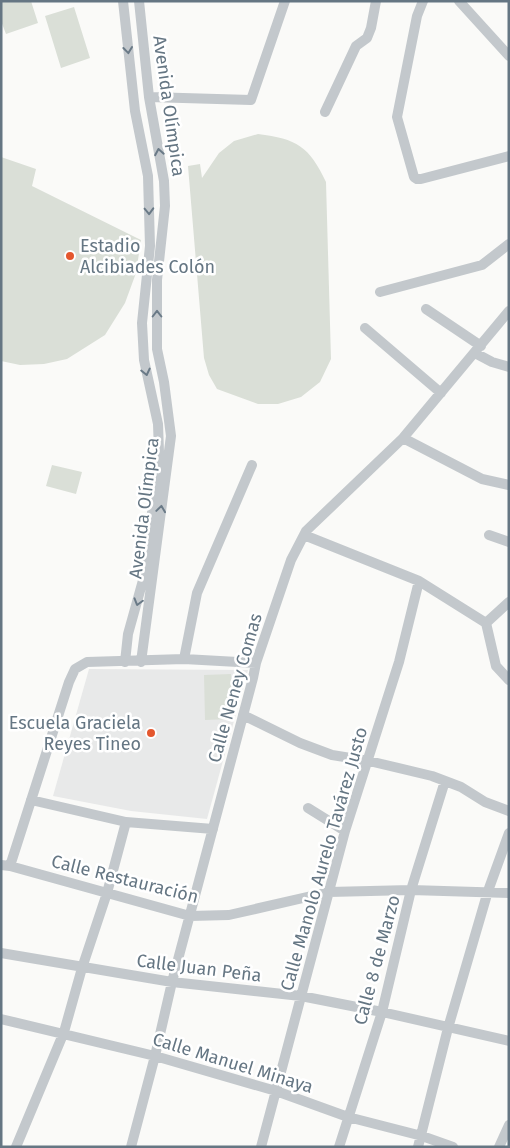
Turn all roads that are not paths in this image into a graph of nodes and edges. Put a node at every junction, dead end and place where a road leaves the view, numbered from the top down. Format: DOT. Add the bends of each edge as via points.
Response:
graph roads {
  1 [pos="123,1"];
  2 [pos="139,1"];
  3 [pos="285,1"];
  4 [pos="376,1"];
  5 [pos="423,1"];
  6 [pos="460,1"];
  7 [pos="509,56"];
  8 [pos="149,97"];
  9 [pos="325,112"];
  10 [pos="509,156"];
  11 [pos="509,244"];
  12 [pos="380,292"];
  13 [pos="426,309"];
  14 [pos="509,311"];
  15 [pos="365,328"];
  16 [pos="478,349"];
  17 [pos="509,367"];
  18 [pos="441,393"];
  19 [pos="403,438"];
  20 [pos="252,465"];
  21 [pos="509,485"];
  22 [pos="304,535"];
  23 [pos="489,535"];
  24 [pos="509,542"];
  25 [pos="419,581"];
  26 [pos="509,602"];
  27 [pos="486,623"];
  28 [pos="184,660"];
  29 [pos="125,662"];
  30 [pos="141,662"];
  31 [pos="256,663"];
  32 [pos="509,680"];
  33 [pos="243,715"];
  34 [pos="368,761"];
  35 [pos="445,781"];
  36 [pos="31,800"];
  37 [pos="308,808"];
  38 [pos="509,811"];
  39 [pos="126,822"];
  40 [pos="213,829"];
  41 [pos="345,831"];
  42 [pos="509,832"];
  43 [pos="6,865"];
  44 [pos="412,890"];
  45 [pos="329,892"];
  46 [pos="488,892"];
  47 [pos="107,893"];
  48 [pos="509,893"];
  49 [pos="190,916"];
  50 [pos="1,953"];
  51 [pos="82,968"];
  52 [pos="172,982"];
  53 [pos="301,996"];
  54 [pos="382,1012"];
  55 [pos="1,1019"];
  56 [pos="448,1028"];
  57 [pos="64,1032"];
  58 [pos="509,1041"];
  59 [pos="155,1056"];
  60 [pos="276,1091"];
  61 [pos="348,1117"];
  62 [pos="509,1125"];
  63 [pos="422,1136"];
  64 [pos="16,1147"];
  65 [pos="131,1147"];
  66 [pos="260,1147"];
  67 [pos="339,1147"];
  68 [pos="418,1147"];
  69 [pos="453,1147"];
  70 [pos="499,1147"];
  1 -- 29 [label="street, one-way" via="135,111 148,176 150,246 142,323 144,360 158,424 159,452 145,573 128,634"];
  2 -- 8 [label="street, Avenida Olímpica"];
  3 -- 8 [label="street" via="251,100"];
  4 -- 9 [label="street" via="367,38 356,46"];
  5 -- 10 [label="street" via="417,16 397,117 414,177 421,179"];
  6 -- 7 [label="street"];
  30 -- 8 [label="street, Avenida Olímpica, one-way" via="171,436 157,349 157,280 165,206 164,180"];
  11 -- 12 [label="street" via="482,265"];
  13 -- 16 [label="street"];
  14 -- 16 [label="street, Calle Neney Comas"];
  15 -- 18 [label="street"];
  16 -- 17 [label="street" via="492,362"];
  16 -- 18 [label="street, Calle Neney Comas"];
  18 -- 19 [label="street, Calle Neney Comas"];
  19 -- 21 [label="street" via="482,479"];
  19 -- 22 [label="street, Calle Neney Comas"];
  20 -- 28 [label="street" via="197,593"];
  22 -- 25 [label="street"];
  22 -- 31 [label="street, Calle Neney Comas" via="291,560"];
  23 -- 24 [label="street"];
  25 -- 27 [label="street"];
  25 -- 34 [label="street, Calle Manolo Aurelo Tavárez Justo" via="399,662"];
  26 -- 27 [label="street"];
  27 -- 32 [label="street" via="496,666"];
  28 -- 30 [label="street"];
  28 -- 31 [label="street"];
  29 -- 30 [label="street"];
  29 -- 36 [label="street" via="87,662 75,669"];
  31 -- 33 [label="street, Calle Neney Comas"];
  33 -- 34 [label="street" via="332,755"];
  33 -- 40 [label="street, Calle Neney Comas"];
  34 -- 35 [label="street"];
  34 -- 41 [label="street, Calle Manolo Aurelo Tavárez Justo"];
  35 -- 38 [label="street"];
  35 -- 44 [label="street, Calle 8 de Marzo"];
  36 -- 39 [label="street"];
  36 -- 43 [label="street"];
  37 -- 41 [label="street"];
  39 -- 40 [label="street"];
  39 -- 47 [label="street"];
  40 -- 49 [label="street, Calle Neney Comas"];
  41 -- 45 [label="street, Calle Manolo Aurelo Tavárez Justo"];
  42 -- 46 [label="street"];
  43 -- 47 [label="street, Calle Restauración"];
  44 -- 45 [label="street, Calle Restauración"];
  44 -- 46 [label="street, Calle Restauración"];
  44 -- 54 [label="street, Calle 8 de Marzo"];
  45 -- 49 [label="street, Calle Restauración" via="228,915"];
  45 -- 53 [label="street, Calle Manolo Aurelo Tavárez Justo"];
  46 -- 48 [label="street, Calle Restauración"];
  46 -- 56 [label="street"];
  47 -- 49 [label="street, Calle Restauración"];
  47 -- 51 [label="street"];
  49 -- 52 [label="street, Calle Neney Comas"];
  50 -- 51 [label="street, Calle Juan Peña"];
  51 -- 52 [label="street, Calle Juan Peña"];
  51 -- 57 [label="street"];
  52 -- 53 [label="street, Calle Juan Peña"];
  52 -- 59 [label="street, Calle Neney Comas"];
  53 -- 54 [label="street, Calle Juan Peña"];
  53 -- 60 [label="street, Calle Manolo Aurelo Tavárez Justo"];
  54 -- 56 [label="street, Calle Juan Peña"];
  54 -- 61 [label="street, Calle 8 de Marzo"];
  55 -- 57 [label="street, Calle Manuel Minaya"];
  56 -- 58 [label="street, Calle Juan Peña"];
  56 -- 63 [label="street"];
  57 -- 59 [label="street, Calle Manuel Minaya"];
  57 -- 64 [label="street"];
  59 -- 60 [label="street, Calle Manuel Minaya"];
  59 -- 65 [label="street, Calle Neney Comas"];
  60 -- 61 [label="street, Calle Manuel Minaya"];
  60 -- 66 [label="street, Calle Manolo Aurelo Tavárez Justo"];
  61 -- 63 [label="street, Calle Manuel Minaya"];
  61 -- 67 [label="street, Calle 8 de Marzo"];
  62 -- 70 [label="street"];
  63 -- 68 [label="street"];
  63 -- 69 [label="street, Calle Manuel Minaya"];
}
